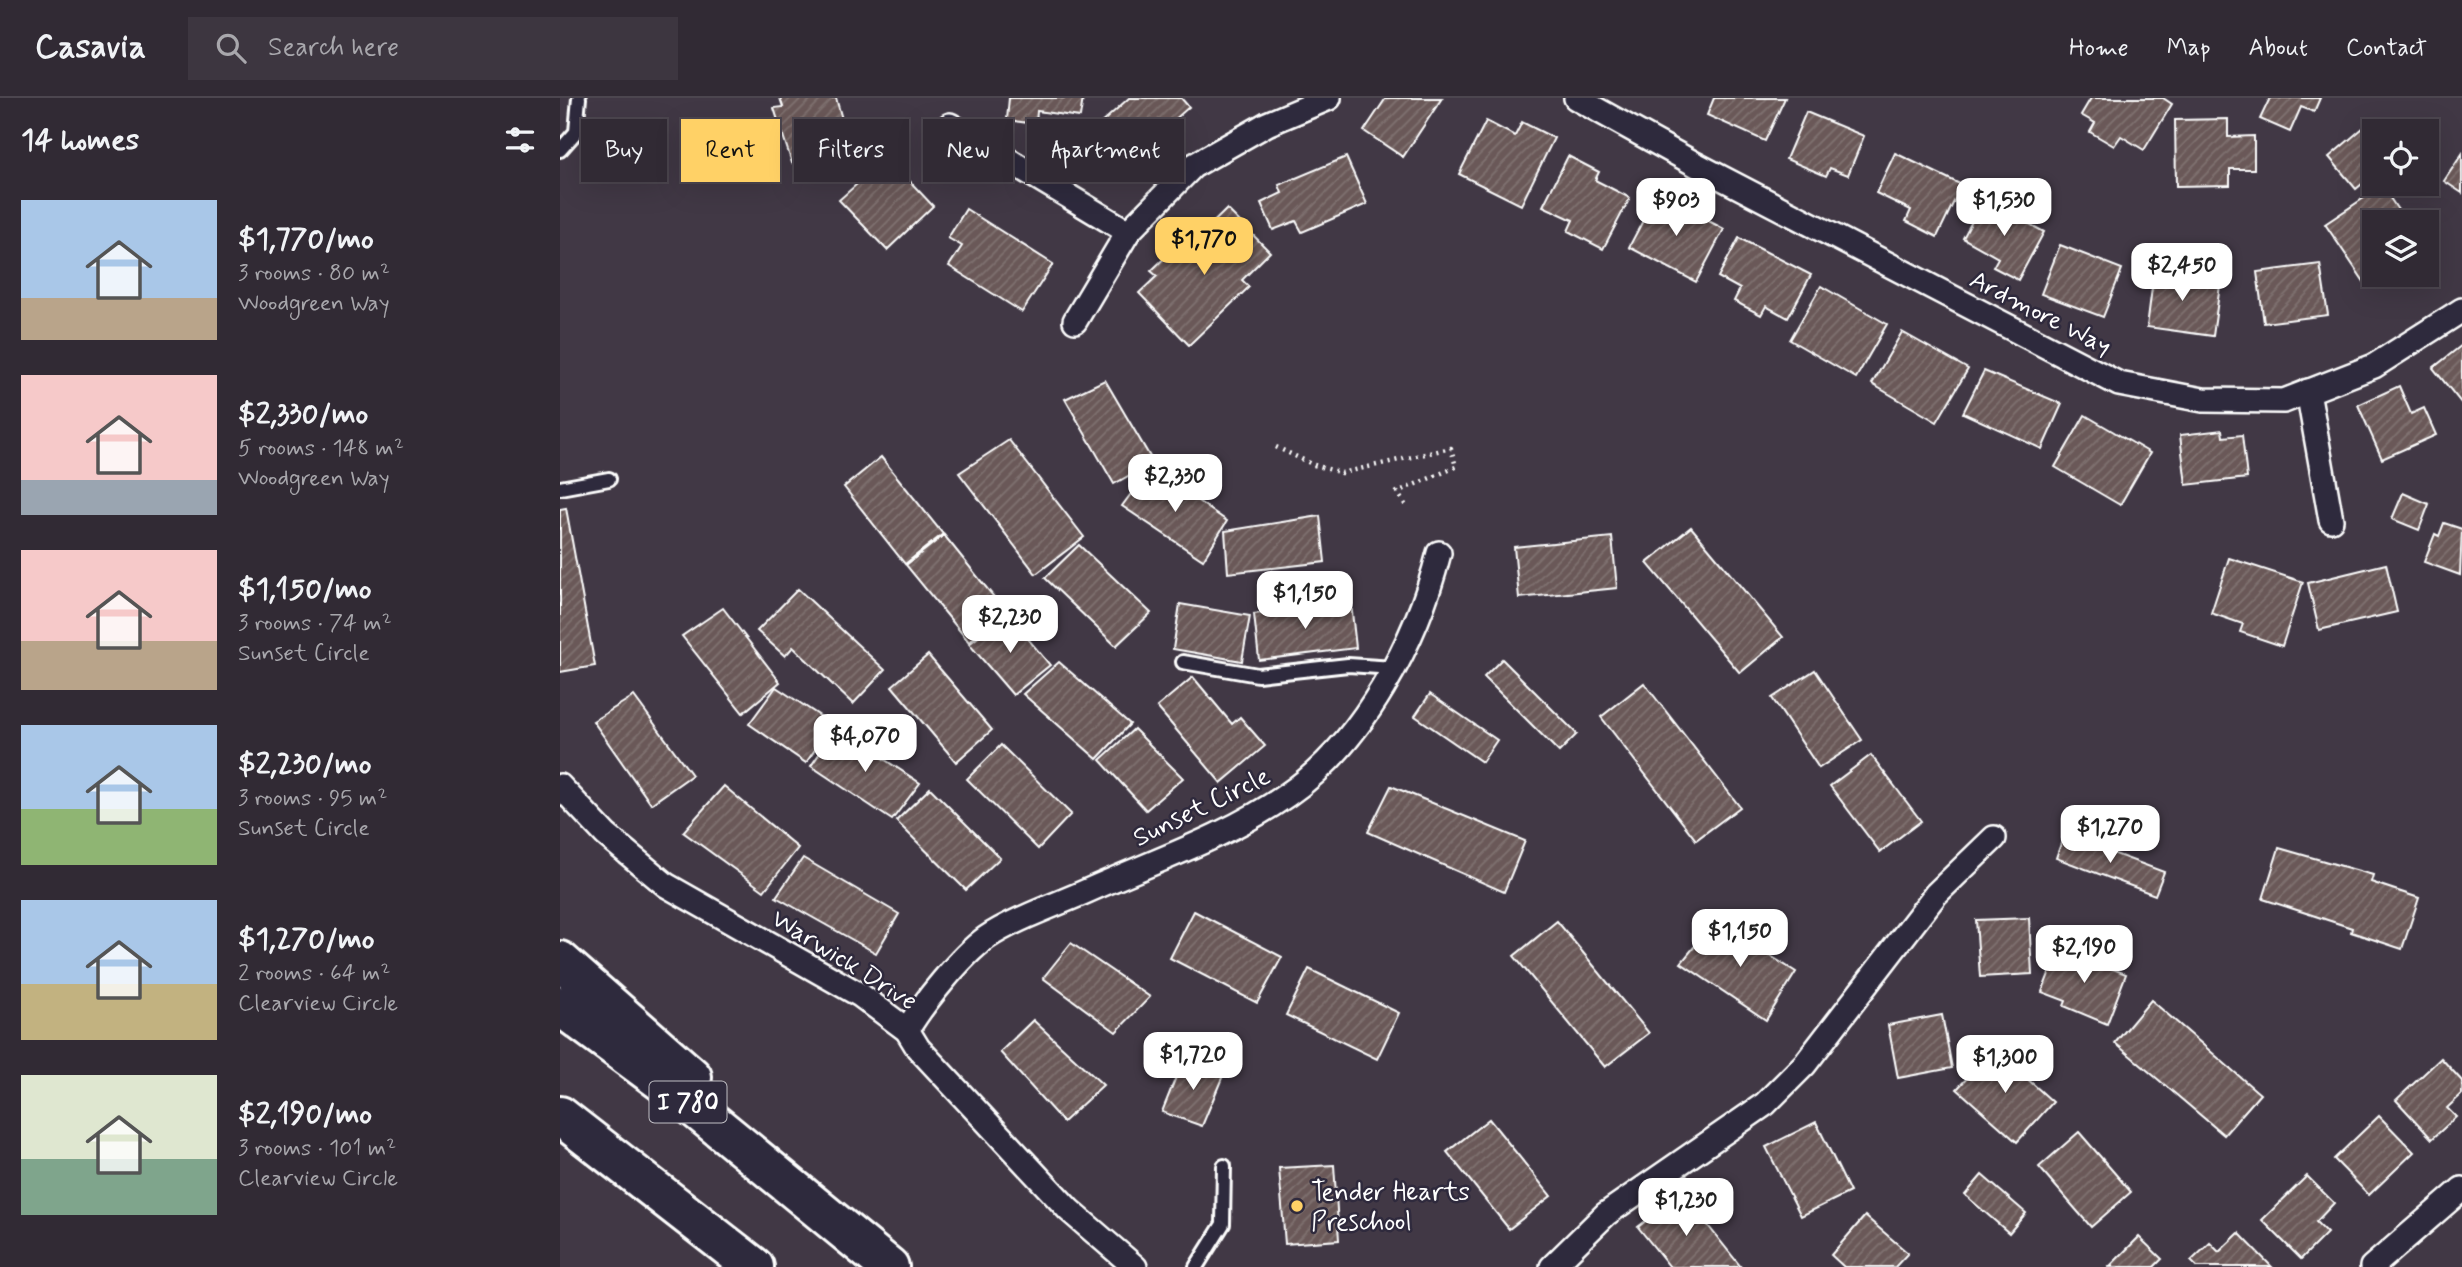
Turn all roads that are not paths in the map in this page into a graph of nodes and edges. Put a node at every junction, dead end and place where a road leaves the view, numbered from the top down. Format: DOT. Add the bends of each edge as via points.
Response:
graph roads {
  1 [pos="579,98"];
  2 [pos="1329,98"];
  3 [pos="1576,98"];
  4 [pos="560,150"];
  5 [pos="1013,163"];
  6 [pos="1128,232"];
  7 [pos="2462,310"];
  8 [pos="1075,321"];
  9 [pos="2308,391"];
  10 [pos="609,479"];
  11 [pos="560,488"];
  12 [pos="2331,520"];
  13 [pos="1439,553"];
  14 [pos="1183,662"];
  15 [pos="1394,667"];
  16 [pos="560,786"];
  17 [pos="1994,838"];
  18 [pos="560,961"];
  19 [pos="560,1006"];
  20 [pos="908,1030"];
  21 [pos="560,1116"];
  22 [pos="1224,1166"];
  23 [pos="2462,1189"];
  24 [pos="812,1202"];
  25 [pos="754,1267"];
  26 [pos="889,1267"];
  27 [pos="1135,1267"];
  28 [pos="1196,1267"];
  29 [pos="1552,1267"];
  30 [pos="2372,1267"];
  1 -- 4 [label="lane" via="576,132"];
  2 -- 6 [label="street" via="1267,124 1193,166"];
  3 -- 9 [label="street, Ardmore Way" via="2119,384 2203,400 2284,401"];
  5 -- 6 [label="street"];
  6 -- 8 [label="street"];
  7 -- 9 [label="street, Ardmore Way" via="2374,366"];
  9 -- 12 [label="street"];
  10 -- 11 [label="lane"];
  13 -- 15 [label="street, Sunset Circle"];
  14 -- 15 [label="lane" via="1258,675 1348,665"];
  15 -- 20 [label="street, Sunset Circle" via="1338,752 1288,795 1234,826 986,938 924,1002"];
  16 -- 20 [label="street, Warwick Drive" via="606,835 666,885 860,995"];
  17 -- 29 [label="street" via="1936,894 1805,1064 1765,1104 1606,1214"];
  18 -- 24 [label="highway" via="681,1066"];
  19 -- 24 [label="highway, I 780"];
  20 -- 27 [label="street, Warwick Drive" via="918,1048 1069,1210"];
  21 -- 25 [label="highway"];
  22 -- 28 [label="lane" via="1223,1224"];
  23 -- 30 [label="street"];
  24 -- 26 [label="highway, I 780"];
}
